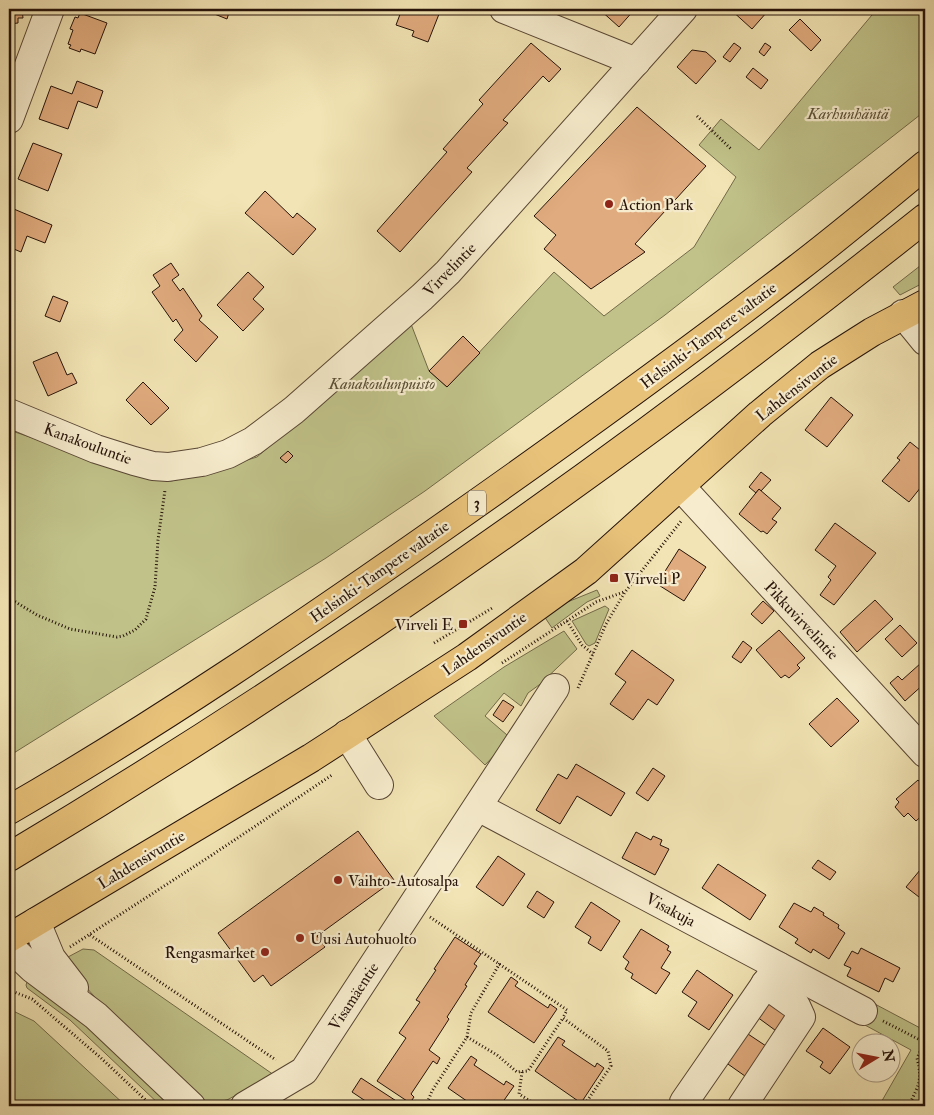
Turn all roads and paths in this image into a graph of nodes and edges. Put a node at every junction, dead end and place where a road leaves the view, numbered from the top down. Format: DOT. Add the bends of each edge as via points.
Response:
graph roads {
  1 [pos="50,9"];
  2 [pos="504,9"];
  3 [pos="683,9"];
  4 [pos="636,62"];
  5 [pos="697,116"];
  6 [pos="9,119"];
  7 [pos="731,149"];
  8 [pos="925,165"];
  9 [pos="925,218"];
  10 [pos="914,309"];
  11 [pos="925,341"];
  12 [pos="9,413"];
  13 [pos="168,467"];
  14 [pos="680,486"];
  15 [pos="625,592"];
  16 [pos="9,598"];
  17 [pos="567,620"];
  18 [pos="593,654"];
  19 [pos="498,666"];
  20 [pos="555,688"];
  21 [pos="354,745"];
  22 [pos="925,753"];
  23 [pos="379,785"];
  24 [pos="478,807"];
  25 [pos="9,810"];
  26 [pos="9,857"];
  27 [pos="428,915"];
  28 [pos="36,922"];
  29 [pos="90,935"];
  30 [pos="9,938"];
  31 [pos="9,946"];
  32 [pos="51,958"];
  33 [pos="500,963"];
  34 [pos="771,975"];
  35 [pos="9,990"];
  36 [pos="863,1011"];
  37 [pos="96,1016"];
  38 [pos="563,1018"];
  39 [pos="467,1037"];
  40 [pos="925,1038"];
  41 [pos="922,1041"];
  42 [pos="274,1058"];
  43 [pos="522,1072"];
  44 [pos="587,1101"];
  45 [pos="684,1102"];
  46 [pos="152,1106"];
  47 [pos="191,1106"];
  48 [pos="245,1106"];
  49 [pos="426,1106"];
  50 [pos="538,1106"];
  51 [pos="742,1106"];
  52 [pos="909,1106"];
  1 -- 6 [label="street"];
  2 -- 4 [label="street"];
  3 -- 4 [label="street, Virvelintie"];
  4 -- 13 [label="street, Virvelintie" via="448,272 301,404 253,441 228,454"];
  5 -- 7 [label="path"];
  8 -- 25 [label="main road, Helsinki-Tampere valtatie / 3" via="799,267 546,454 364,583 218,680"];
  9 -- 26 [label="main road" via="613,458 393,612 225,724"];
  10 -- 11 [label="street"];
  10 -- 14 [label="main road, Lahdensivuntie" via="820,365"];
  12 -- 13 [label="street, Kanakouluntie" via="104,451"];
  13 -- 16 [label="path" via="155,587 146,619 141,625 117,637 79,631 37,615"];
  14 -- 21 [label="main road, Lahdensivuntie" via="586,570"];
  14 -- 22 [label="street, Pikkuvirvelintie"];
  15 -- 17 [label="path, Lahdensivuntie" via="596,602"];
  17 -- 18 [label="path" via="582,645"];
  17 -- 19 [label="path, Lahdensivuntie"];
  20 -- 24 [label="street, Visamäentie"];
  21 -- 23 [label="street"];
  21 -- 28 [label="main road, Lahdensivuntie" via="311,758"];
  21 -- 29 [label="path, Lahdensivuntie"];
  24 -- 34 [label="street, Visakuja"];
  24 -- 48 [label="street, Visamäentie" via="304,1071"];
  27 -- 33 [label="path"];
  28 -- 30 [label="main road, Lahdensivuntie"];
  28 -- 32 [label="street"];
  29 -- 32 [label="path, Lahdensivuntie"];
  29 -- 42 [label="path"];
  31 -- 37 [label="street" via="32,968"];
  32 -- 37 [label="street"];
  33 -- 38 [label="path" via="567,1010"];
  33 -- 39 [label="path" via="471,1013"];
  34 -- 36 [label="street, Visakuja"];
  34 -- 45 [label="street"];
  34 -- 51 [label="street" via="801,1017"];
  35 -- 46 [label="path" via="32,999"];
  36 -- 41 [label="path"];
  37 -- 47 [label="street"];
  38 -- 43 [label="path" via="528,1071"];
  38 -- 44 [label="path" via="608,1051 611,1066"];
  39 -- 43 [label="path" via="517,1072"];
  39 -- 49 [label="path" via="432,1091"];
  40 -- 41 [label="path"];
  41 -- 52 [label="path" via="917,1058 919,1085"];
  43 -- 50 [label="path" via="519,1094"];
}
